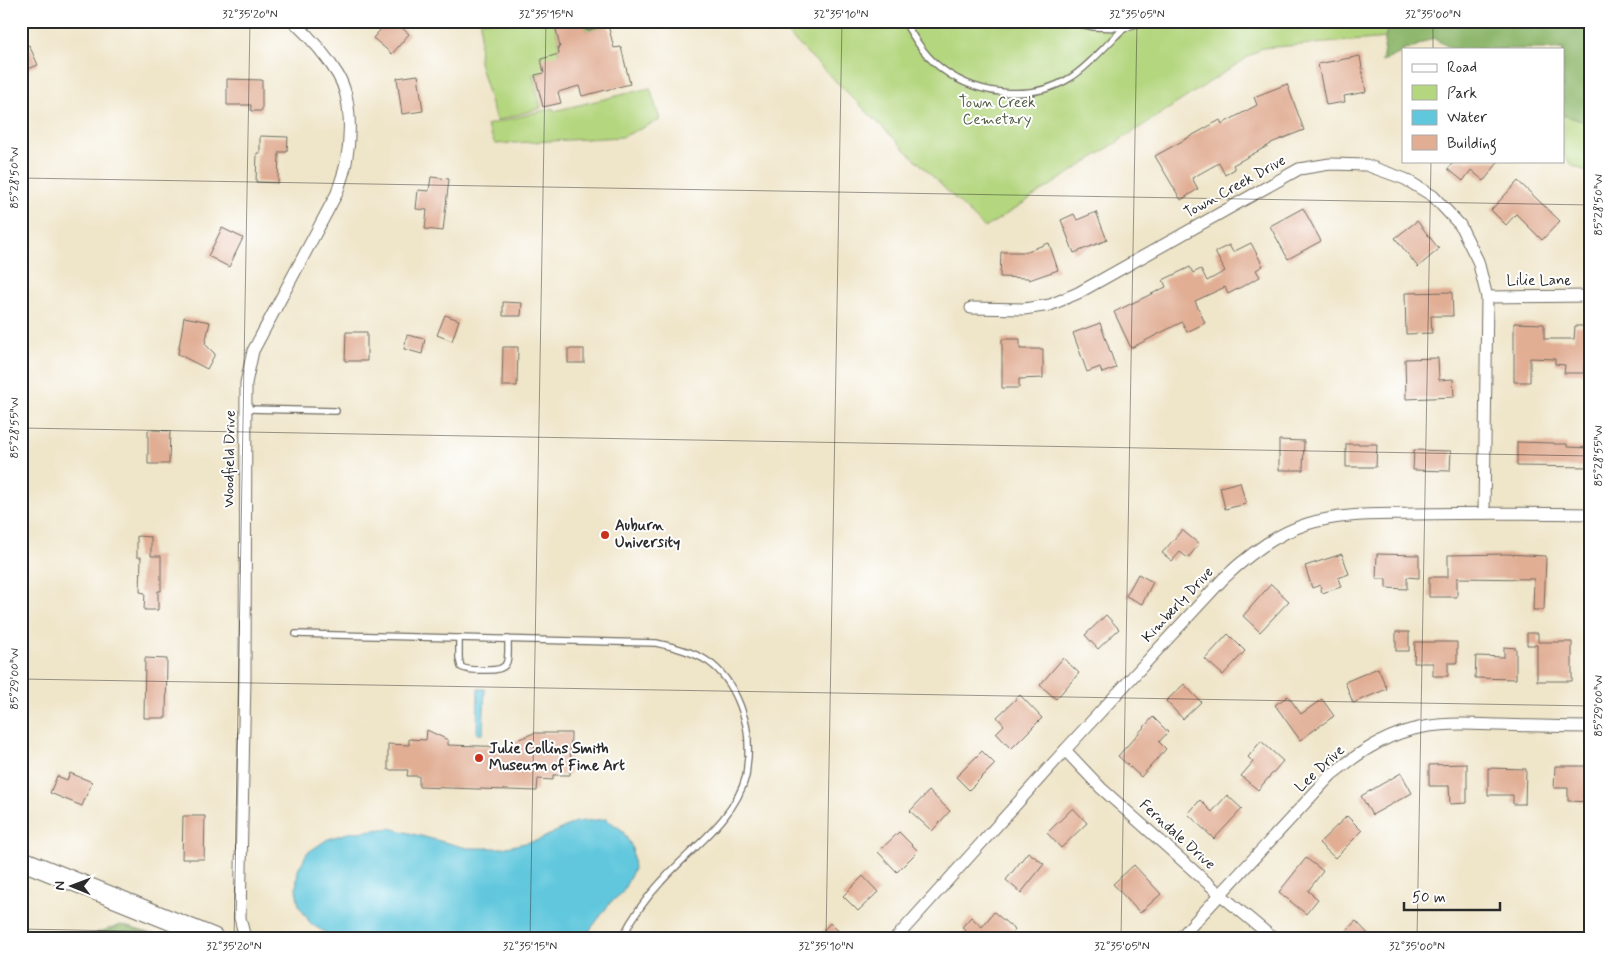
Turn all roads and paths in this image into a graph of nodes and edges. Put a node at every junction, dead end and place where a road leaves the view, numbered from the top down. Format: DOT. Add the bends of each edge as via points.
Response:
graph roads {
  1 [pos="293,21"];
  2 [pos="904,21"];
  3 [pos="1067,21"];
  4 [pos="1153,21"];
  5 [pos="1125,28"];
  6 [pos="1591,296"];
  7 [pos="1487,297"];
  8 [pos="971,308"];
  9 [pos="246,409"];
  10 [pos="336,411"];
  11 [pos="1484,513"];
  12 [pos="1591,514"];
  13 [pos="296,634"];
  14 [pos="460,638"];
  15 [pos="508,640"];
  16 [pos="1591,728"];
  17 [pos="1065,750"];
  18 [pos="21,860"];
  19 [pos="1221,895"];
  20 [pos="214,938"];
  21 [pos="245,938"];
  22 [pos="622,938"];
  23 [pos="896,938"];
  24 [pos="1180,938"];
  25 [pos="1273,938"];
  1 -- 9 [label="street, Woodfield Drive" via="310,37 339,76 348,105 350,135 337,193 253,351 246,383"];
  2 -- 5 [label="lane" via="934,63 950,76 986,90 1006,92 1047,88 1070,78"];
  3 -- 5 [label="lane" via="1094,27"];
  4 -- 5 [label="lane"];
  6 -- 7 [label="street, Lilie Lane"];
  7 -- 8 [label="street, Town Creek Drive" via="1478,261 1460,225 1433,196 1406,179 1366,165 1330,164 1299,169 1078,293 1050,305 1024,309"];
  7 -- 11 [label="street, Town Creek Drive"];
  9 -- 10 [label="lane"];
  9 -- 21 [label="street, Woodfield Drive" via="240,918"];
  11 -- 12 [label="street, Kimberly Drive"];
  11 -- 17 [label="street, Kimberly Drive" via="1338,517 1302,526 1269,542 1222,579"];
  13 -- 14 [label="lane"];
  14 -- 15 [label="lane"];
  14 -- 15 [label="lane" via="459,658 461,667 467,670 504,668 508,659"];
  15 -- 22 [label="lane" via="656,643 677,648 703,658 725,675 747,723 746,775 737,798 722,820 661,881"];
  16 -- 19 [label="street, Lee Drive" via="1440,724 1410,730 1382,741 1331,775"];
  17 -- 19 [label="street, Ferndale Drive" via="1101,788"];
  17 -- 23 [label="street, Kimberly Drive"];
  18 -- 20 [label="main road"];
  19 -- 24 [label="street, Lee Drive"];
  19 -- 25 [label="street, Ferndale Drive"];
}
